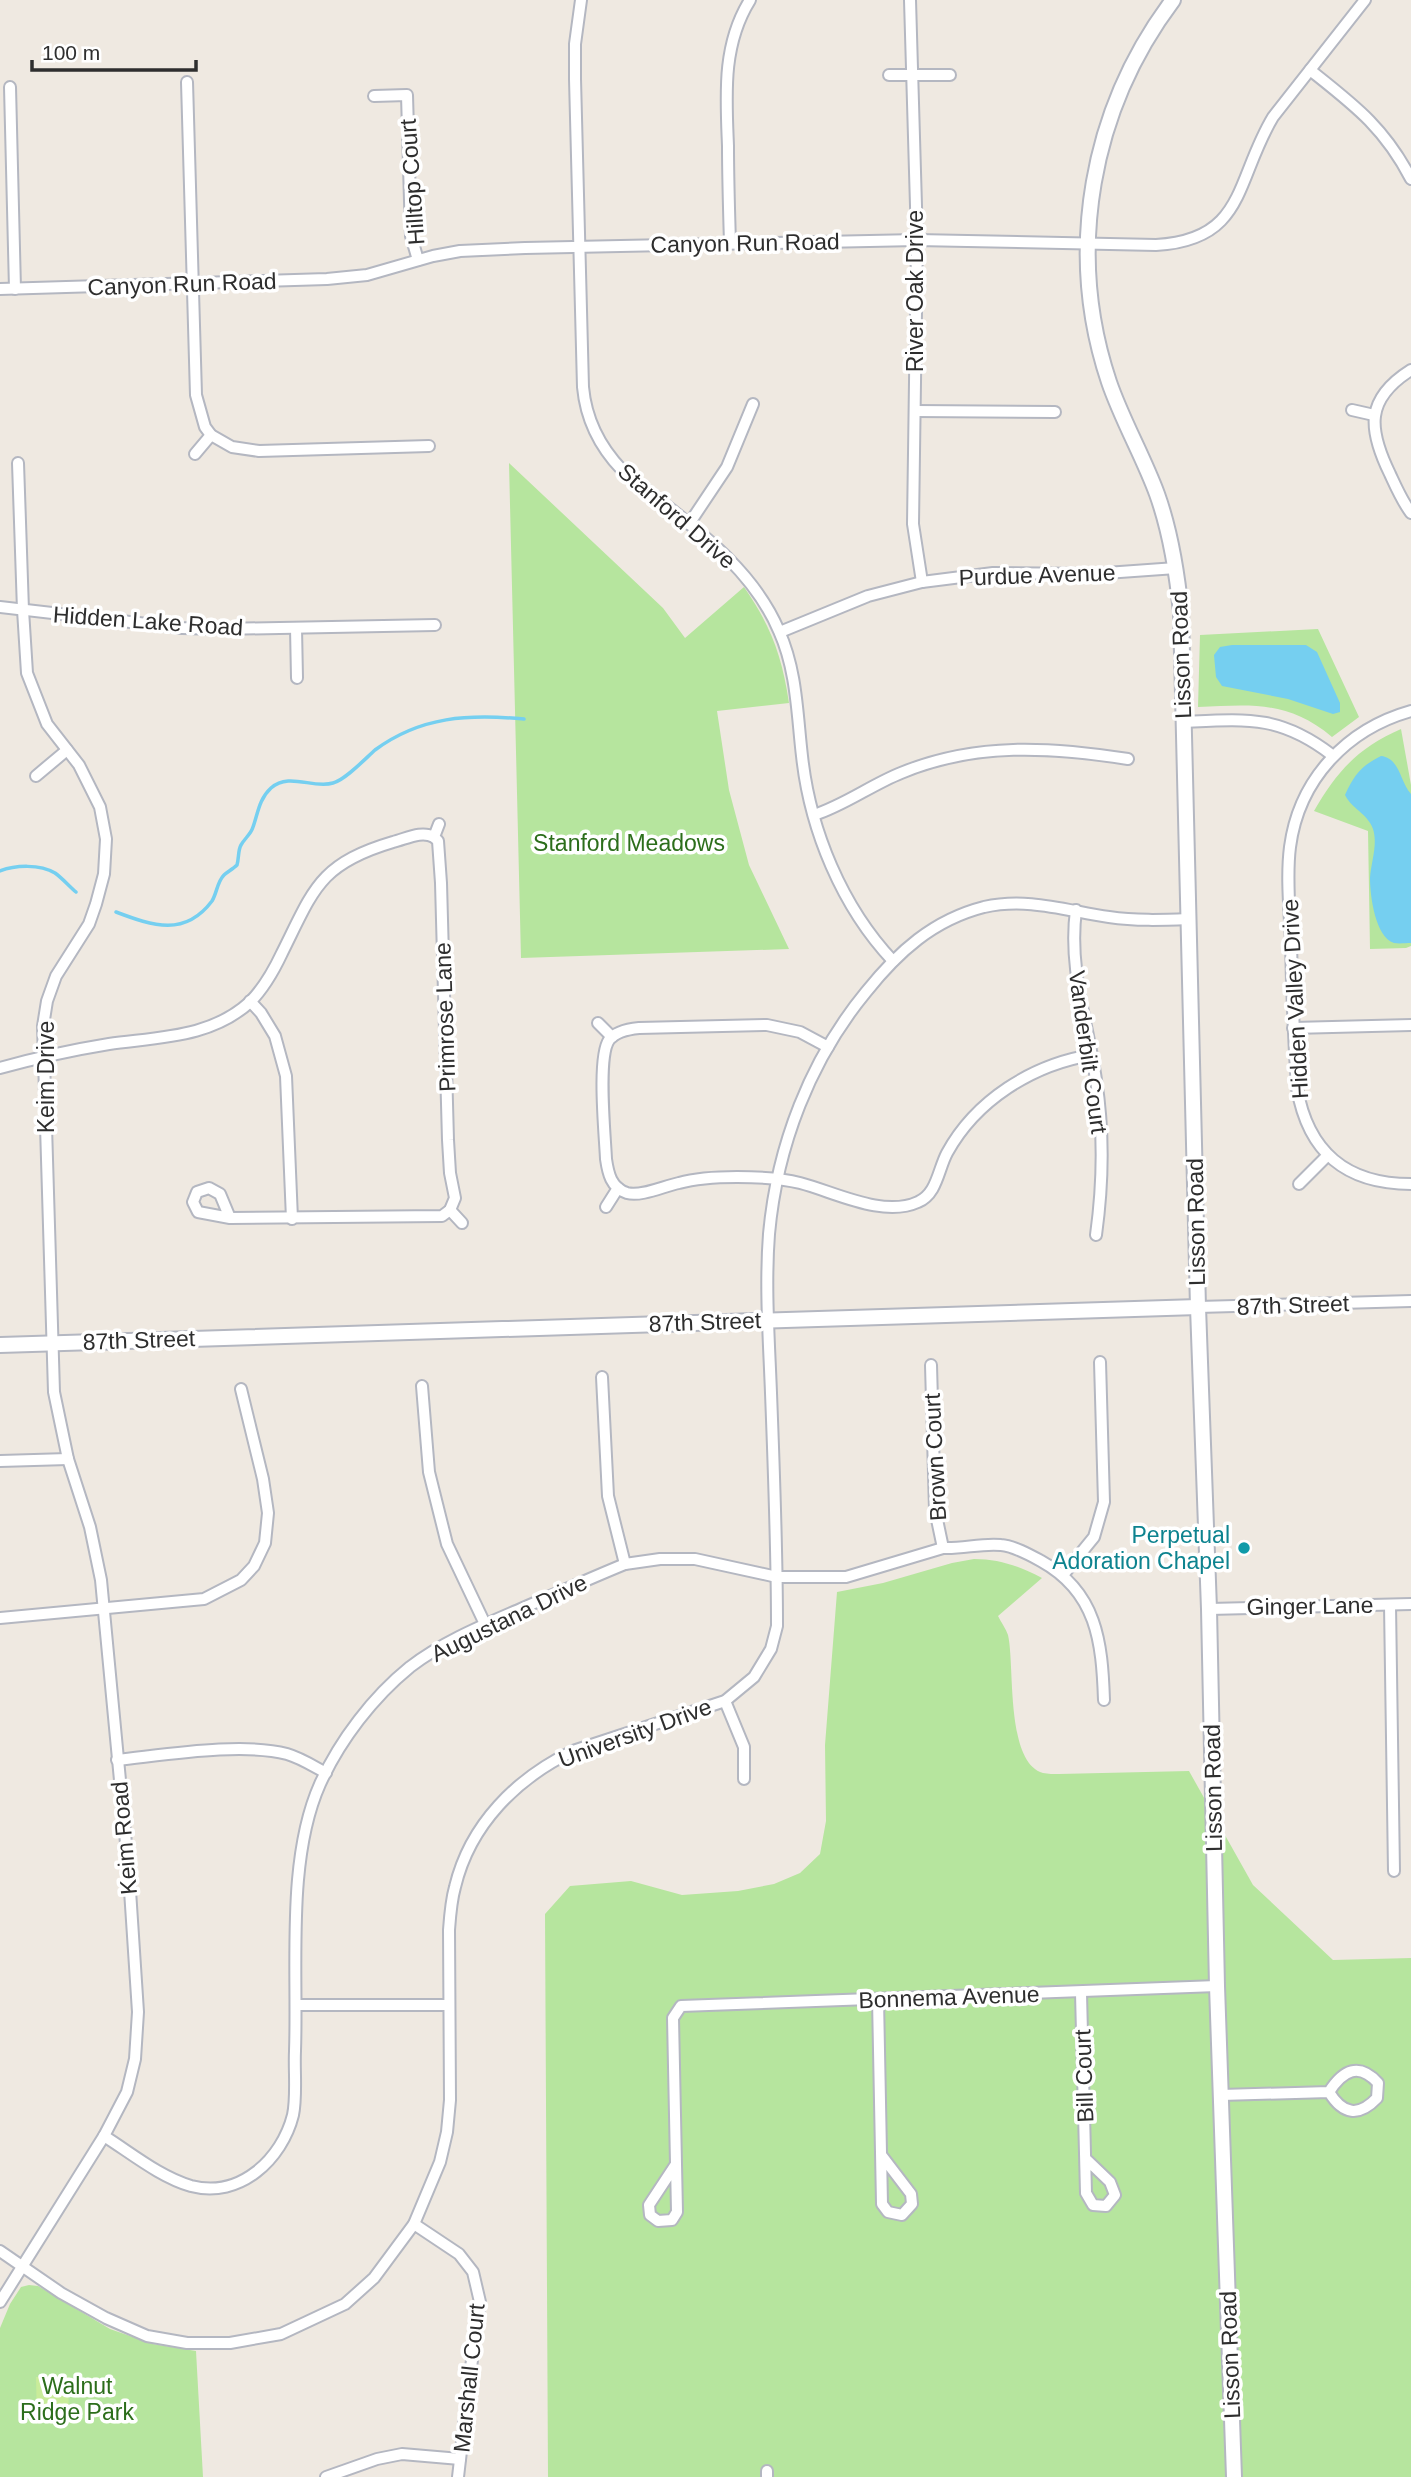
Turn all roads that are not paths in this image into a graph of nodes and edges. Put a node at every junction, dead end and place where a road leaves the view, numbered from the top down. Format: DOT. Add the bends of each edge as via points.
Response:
graph roads {
  1 [pos="581,0"];
  2 [pos="750,0"];
  3 [pos="910,0"];
  4 [pos="1173,0"];
  5 [pos="1365,0"];
  6 [pos="1310,70"];
  7 [pos="889,75"];
  8 [pos="913,75"];
  9 [pos="950,75"];
  10 [pos="187,82"];
  11 [pos="9,86"];
  12 [pos="374,96"];
  13 [pos="1411,179"];
  14 [pos="917,240"];
  15 [pos="730,243"];
  16 [pos="1088,244"];
  17 [pos="580,247"];
  18 [pos="418,260"];
  19 [pos="193,284"];
  20 [pos="0,289"];
  21 [pos="15,289"];
  22 [pos="1411,370"];
  23 [pos="752,404"];
  24 [pos="1352,410"];
  25 [pos="915,411"];
  26 [pos="1055,412"];
  27 [pos="1374,415"];
  28 [pos="211,435"];
  29 [pos="429,446"];
  30 [pos="195,454"];
  31 [pos="18,463"];
  32 [pos="1411,513"];
  33 [pos="690,524"];
  34 [pos="1177,568"];
  35 [pos="922,582"];
  36 [pos="0,607"];
  37 [pos="23,610"];
  38 [pos="435,625"];
  39 [pos="296,628"];
  40 [pos="780,632"];
  41 [pos="297,678"];
  42 [pos="1411,710"];
  43 [pos="1184,722"];
  44 [pos="67,750"];
  45 [pos="1332,755"];
  46 [pos="1128,759"];
  47 [pos="36,776"];
  48 [pos="814,816"];
  49 [pos="439,824"];
  50 [pos="434,836"];
  51 [pos="1076,910"];
  52 [pos="1189,919"];
  53 [pos="893,961"];
  54 [pos="250,1002"];
  55 [pos="598,1023"];
  56 [pos="1411,1025"];
  57 [pos="1293,1028"];
  58 [pos="612,1037"];
  59 [pos="828,1046"];
  60 [pos="1091,1055"];
  61 [pos="43,1056"];
  62 [pos="0,1068"];
  63 [pos="1327,1156"];
  64 [pos="778,1180"];
  65 [pos="1299,1184"];
  66 [pos="1411,1184"];
  67 [pos="618,1188"];
  68 [pos="606,1208"];
  69 [pos="450,1210"];
  70 [pos="230,1218"];
  71 [pos="292,1219"];
  72 [pos="462,1223"];
  73 [pos="1097,1236"];
  74 [pos="1411,1301"];
  75 [pos="1198,1307"];
  76 [pos="769,1320"];
  77 [pos="51,1343"];
  78 [pos="0,1345"];
  79 [pos="1100,1362"];
  80 [pos="931,1365"];
  81 [pos="602,1377"];
  82 [pos="422,1386"];
  83 [pos="241,1389"];
  84 [pos="68,1459"];
  85 [pos="0,1461"];
  86 [pos="943,1548"];
  87 [pos="625,1564"];
  88 [pos="1063,1575"];
  89 [pos="777,1577"];
  90 [pos="1411,1604"];
  91 [pos="1390,1605"];
  92 [pos="105,1609"];
  93 [pos="1209,1609"];
  94 [pos="0,1618"];
  95 [pos="485,1624"];
  96 [pos="1104,1700"];
  97 [pos="725,1701"];
  98 [pos="117,1760"];
  99 [pos="326,1773"];
  100 [pos="744,1779"];
  101 [pos="1394,1871"];
  102 [pos="1217,1986"];
  103 [pos="1081,1993"];
  104 [pos="878,1999"];
  105 [pos="297,2004"];
  106 [pos="449,2005"];
  107 [pos="1329,2092"];
  108 [pos="1221,2095"];
  109 [pos="104,2136"];
  110 [pos="882,2155"];
  111 [pos="1086,2159"];
  112 [pos="676,2164"];
  113 [pos="415,2224"];
  114 [pos="0,2251"];
  115 [pos="22,2267"];
  116 [pos="0,2302"];
  117 [pos="460,2459"];
  118 [pos="326,2477"];
  119 [pos="458,2477"];
  120 [pos="1234,2477"];
  1 -- 17 [label="street, Stanford Drive" via="575,44"];
  2 -- 15 [label="street" via="728,60"];
  3 -- 8 [label="street, River Oak Drive"];
  4 -- 16 [label="street, Lisson Road" via="1130,70 1106,127 1094,173"];
  5 -- 6 [label="street, Canyon Run Road"];
  6 -- 13 [label="street" via="1376,125"];
  6 -- 16 [label="street, Canyon Run Road" via="1263,134 1232,206 1215,229 1181,244"];
  7 -- 8 [label="street"];
  8 -- 9 [label="street"];
  8 -- 14 [label="street, River Oak Drive"];
  10 -- 19 [label="street"];
  11 -- 21 [label="street"];
  12 -- 18 [label="street, Hilltop Court" via="407,94 411,236"];
  14 -- 15 [label="street, Canyon Run Road"];
  14 -- 16 [label="street, Canyon Run Road"];
  14 -- 25 [label="street, River Oak Drive"];
  15 -- 17 [label="street, Canyon Run Road"];
  16 -- 34 [label="street, Lisson Road" via="1099,348 1157,494"];
  17 -- 18 [label="street, Canyon Run Road" via="460,251"];
  17 -- 33 [label="street, Stanford Drive" via="583,387 590,423 606,453 622,470"];
  18 -- 19 [label="street, Canyon Run Road" via="354,277"];
  19 -- 21 [label="street, Canyon Run Road"];
  19 -- 28 [label="street" via="196,395 200,416"];
  20 -- 21 [label="street, Canyon Run Road"];
  22 -- 27 [label="street" via="1382,395"];
  23 -- 33 [label="street" via="727,467"];
  24 -- 27 [label="street"];
  25 -- 26 [label="street"];
  25 -- 35 [label="street, River Oak Drive" via="913,524"];
  27 -- 32 [label="street" via="1378,451"];
  28 -- 29 [label="street" via="232,447 259,451"];
  28 -- 30 [label="street"];
  31 -- 37 [label="street, Keim Drive"];
  33 -- 40 [label="street, Stanford Drive" via="746,577"];
  34 -- 35 [label="street, Purdue Avenue" via="1091,574 993,573"];
  34 -- 43 [label="street, Lisson Road"];
  35 -- 40 [label="street, Purdue Avenue" via="843,605"];
  36 -- 37 [label="street, Hidden Lake Road"];
  37 -- 39 [label="street, Hidden Lake Road" via="182,628"];
  37 -- 44 [label="street, Keim Drive" via="27,673 47,724"];
  38 -- 39 [label="street, Hidden Lake Road"];
  39 -- 41 [label="street"];
  40 -- 48 [label="street, Stanford Drive" via="795,685 804,776"];
  42 -- 45 [label="street" via="1373,725"];
  43 -- 45 [label="street" via="1265,722 1295,731"];
  43 -- 52 [label="street, Lisson Road"];
  44 -- 47 [label="street"];
  44 -- 61 [label="street, Keim Drive" via="100,807 106,853 89,923 50,989"];
  45 -- 57 [label="street, Hidden Valley Drive" via="1308,793 1292,838"];
  46 -- 48 [label="street" via="1039,749 971,752 899,773"];
  48 -- 53 [label="street, Stanford Drive" via="854,909"];
  49 -- 50 [label="street"];
  50 -- 54 [label="street" via="423,834 370,849 328,874"];
  50 -- 69 [label="street, Primrose Lane" via="440,869 448,1140 455,1198"];
  51 -- 52 [label="street, University Drive" via="1125,919"];
  51 -- 53 [label="street, University Drive" via="1021,903 971,911 932,928"];
  51 -- 60 [label="street, Vanderbilt Court" via="1075,972"];
  52 -- 75 [label="street, Lisson Road"];
  53 -- 59 [label="street, University Drive" via="857,1002"];
  54 -- 61 [label="street" via="202,1030"];
  54 -- 71 [label="street" via="275,1036 286,1076"];
  55 -- 58 [label="street"];
  56 -- 57 [label="street"];
  57 -- 63 [label="street, Hidden Valley Drive" via="1300,1108"];
  58 -- 59 [label="street" via="639,1028 767,1025 800,1032"];
  58 -- 67 [label="street" via="603,1054 605,1146 608,1172"];
  59 -- 64 [label="street, University Drive" via="800,1104"];
  60 -- 64 [label="street" via="1036,1072 981,1109 952,1145 930,1194 919,1202 871,1205"];
  60 -- 73 [label="street, Vanderbilt Court" via="1102,1150"];
  61 -- 62 [label="street"];
  61 -- 77 [label="street, Keim Drive"];
  63 -- 65 [label="street"];
  63 -- 66 [label="street, Hidden Valley Drive" via="1365,1178"];
  64 -- 67 [label="street" via="709,1178 635,1193"];
  64 -- 76 [label="street, University Drive" via="769,1236"];
  67 -- 68 [label="street"];
  69 -- 71 [label="street" via="435,1217"];
  69 -- 72 [label="street"];
  70 -- 71 [label="street"];
  74 -- 75 [label="street, 87th Street"];
  75 -- 76 [label="street, 87th Street"];
  75 -- 93 [label="street, Lisson Road"];
  76 -- 77 [label="street, 87th Street"];
  76 -- 89 [label="street, University Drive"];
  77 -- 78 [label="street, 87th Street"];
  77 -- 84 [label="street, Keim Road" via="54,1392"];
  79 -- 88 [label="street" via="1104,1502 1094,1537"];
  80 -- 86 [label="street, Brown Court" via="935,1510"];
  81 -- 87 [label="street" via="607,1484"];
  82 -- 95 [label="street" via="429,1472 447,1544"];
  83 -- 92 [label="street" via="268,1513 265,1543 254,1566 232,1587 204,1599"];
  84 -- 85 [label="street"];
  84 -- 92 [label="street, Keim Road" via="97,1552"];
  86 -- 88 [label="street, Augustana Drive" via="1004,1545"];
  86 -- 89 [label="street, Augustana Drive" via="846,1577"];
  87 -- 89 [label="street, Augustana Drive" via="695,1559"];
  87 -- 95 [label="street, Augustana Drive"];
  88 -- 96 [label="street" via="1097,1627"];
  89 -- 97 [label="street, University Drive" via="777,1626 771,1649 754,1677"];
  90 -- 91 [label="street, Ginger Lane"];
  91 -- 93 [label="street, Ginger Lane"];
  91 -- 101 [label="street"];
  92 -- 94 [label="street"];
  92 -- 98 [label="street, Keim Road"];
  93 -- 102 [label="street, Lisson Road"];
  95 -- 99 [label="street, Augustana Drive" via="439,1648 387,1689 354,1726"];
  97 -- 100 [label="street" via="744,1747"];
  97 -- 106 [label="street, University Drive" via="573,1751 510,1791 480,1831 455,1885 449,1930"];
  98 -- 99 [label="street" via="267,1750 287,1754"];
  98 -- 109 [label="street, Keim Road" via="138,2012 127,2092"];
  99 -- 105 [label="street, Augustana Drive" via="307,1824 300,1862"];
  102 -- 103 [label="street, Bonnema Avenue"];
  102 -- 108 [label="street, Lisson Road"];
  103 -- 104 [label="street, Bonnema Avenue"];
  103 -- 111 [label="street, Bill Court"];
  104 -- 110 [label="street"];
  104 -- 112 [label="street, Bonnema Avenue" via="681,2006 673,2018"];
  105 -- 106 [label="street"];
  105 -- 109 [label="street, Augustana Drive" via="293,2114 279,2149 262,2168 233,2185 193,2186"];
  106 -- 113 [label="street, University Drive" via="447,2132"];
  107 -- 107 [label="street" via="1344,2074 1357,2070 1378,2083 1377,2098 1359,2112 1336,2103"];
  107 -- 108 [label="street"];
  108 -- 120 [label="street, Lisson Road"];
  109 -- 115 [label="street, Keim Road"];
  110 -- 110 [label="street" via="882,2204 888,2212 902,2215 912,2204 911,2194"];
  112 -- 112 [label="street" via="677,2212 672,2220 657,2221 650,2215 649,2205"];
  113 -- 115 [label="street, University Drive" via="374,2278 345,2304 281,2334 230,2343 187,2343 147,2336 95,2312"];
  113 -- 117 [label="street, Marshall Court" via="459,2254 472,2272 480,2302"];
  114 -- 115 [label="street, University Drive"];
  115 -- 116 [label="street, Keim Road"];
  117 -- 118 [label="street" via="402,2454"];
  117 -- 119 [label="street, Marshall Court"];
}
